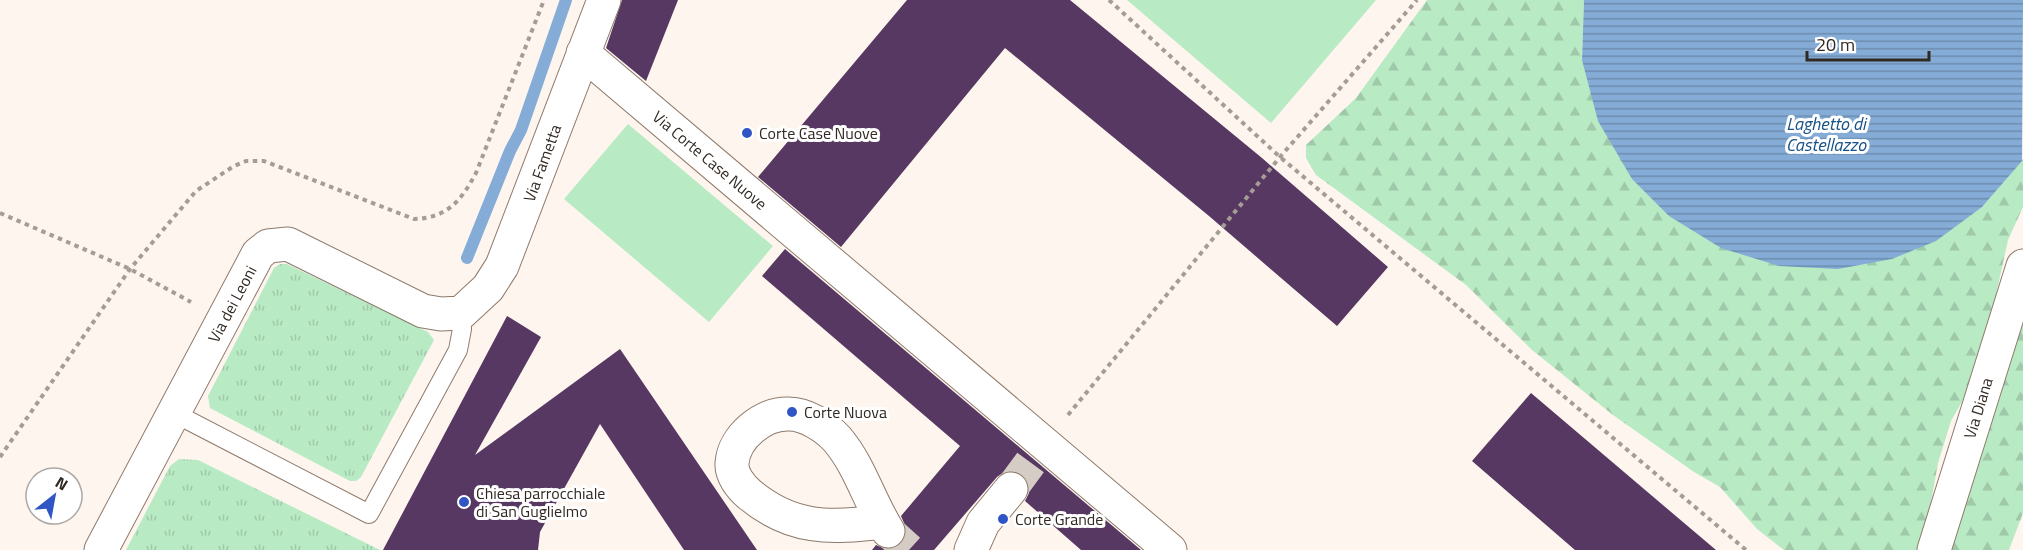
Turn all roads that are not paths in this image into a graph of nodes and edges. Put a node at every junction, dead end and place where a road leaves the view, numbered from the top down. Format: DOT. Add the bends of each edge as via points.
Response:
graph roads {
  1 [pos="604,0"];
  2 [pos="583,53"];
  3 [pos="2023,266"];
  4 [pos="461,313"];
  5 [pos="174,413"];
  6 [pos="1011,489"];
  7 [pos="101,550"];
  8 [pos="971,550"];
  9 [pos="1170,550"];
  10 [pos="1934,550"];
  1 -- 2 [label="street, Via Fametta"];
  2 -- 4 [label="street, Via Fametta" via="502,266 488,288"];
  2 -- 9 [label="street, Via Corte Case Nuove" via="837,267 1042,447"];
  3 -- 10 [label="street, Via Diana"];
  4 -- 5 [label="street, Via dei Leoni" via="423,311 288,244 268,246 258,254"];
  4 -- 5 [label="lane" via="458,350 369,514"];
  5 -- 7 [label="street, Via dei Leoni"];
  6 -- 8 [label="street" via="983,523"];
}
